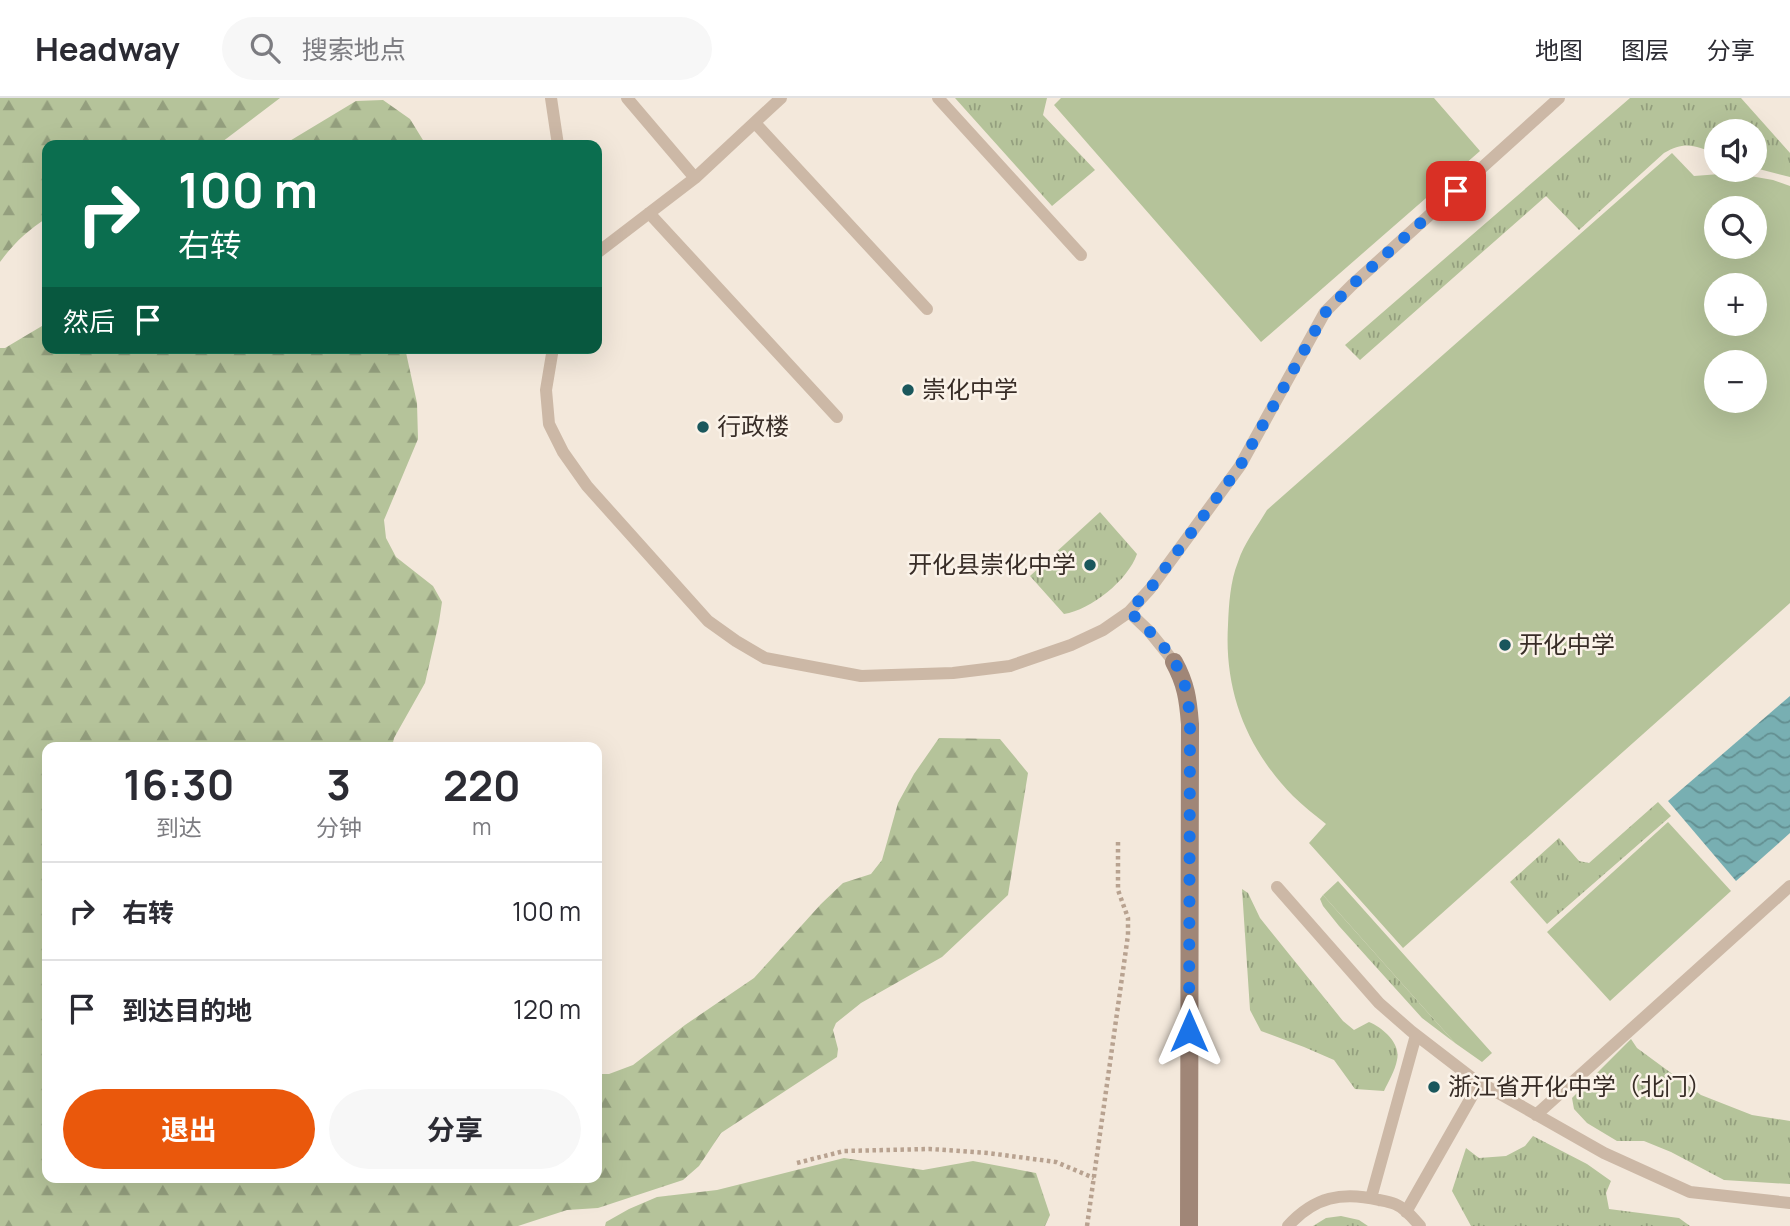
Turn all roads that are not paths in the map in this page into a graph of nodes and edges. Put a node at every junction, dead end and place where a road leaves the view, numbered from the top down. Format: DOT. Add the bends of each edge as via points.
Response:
graph roads {
  1 [pos="551,98"];
  2 [pos="627,98"];
  3 [pos="938,98"];
  4 [pos="1559,98"];
  5 [pos="773,100"];
  6 [pos="755,123"];
  7 [pos="557,140"];
  8 [pos="695,178"];
  9 [pos="649,213"];
  10 [pos="602,249"];
  11 [pos="1081,255"];
  12 [pos="926,309"];
  13 [pos="552,354"];
  14 [pos="837,417"];
  15 [pos="1129,611"];
  16 [pos="1174,662"];
  17 [pos="1790,886"];
  18 [pos="1278,887"];
  19 [pos="1416,1035"];
  20 [pos="1480,1082"];
  21 [pos="1536,1115"];
  22 [pos="1371,1198"];
  23 [pos="1790,1203"];
  24 [pos="1406,1212"];
  25 [pos="1189,1226"];
  26 [pos="1288,1226"];
  27 [pos="1419,1226"];
  1 -- 7 [label="lane"];
  2 -- 8 [label="lane"];
  3 -- 11 [label="lane"];
  4 -- 15 [label="lane" via="1325,313 1240,466"];
  5 -- 6 [label="lane"];
  6 -- 8 [label="lane"];
  6 -- 12 [label="lane"];
  8 -- 9 [label="lane"];
  9 -- 10 [label="lane"];
  9 -- 14 [label="lane"];
  13 -- 15 [label="lane" via="546,390 549,424 563,452 587,486 708,621 765,657 861,676 1010,666 1103,630"];
  15 -- 16 [label="lane"];
  16 -- 25 [label="street" via="1188,696 1190,724"];
  17 -- 21 [label="lane"];
  18 -- 19 [label="lane" via="1379,1003"];
  19 -- 20 [label="lane"];
  19 -- 22 [label="lane"];
  20 -- 21 [label="lane"];
  20 -- 24 [label="lane"];
  21 -- 23 [label="lane" via="1604,1153 1690,1192"];
  22 -- 24 [label="lane" via="1396,1204"];
  22 -- 26 [label="lane" via="1325,1199 1301,1212"];
  24 -- 27 [label="lane"];
}
